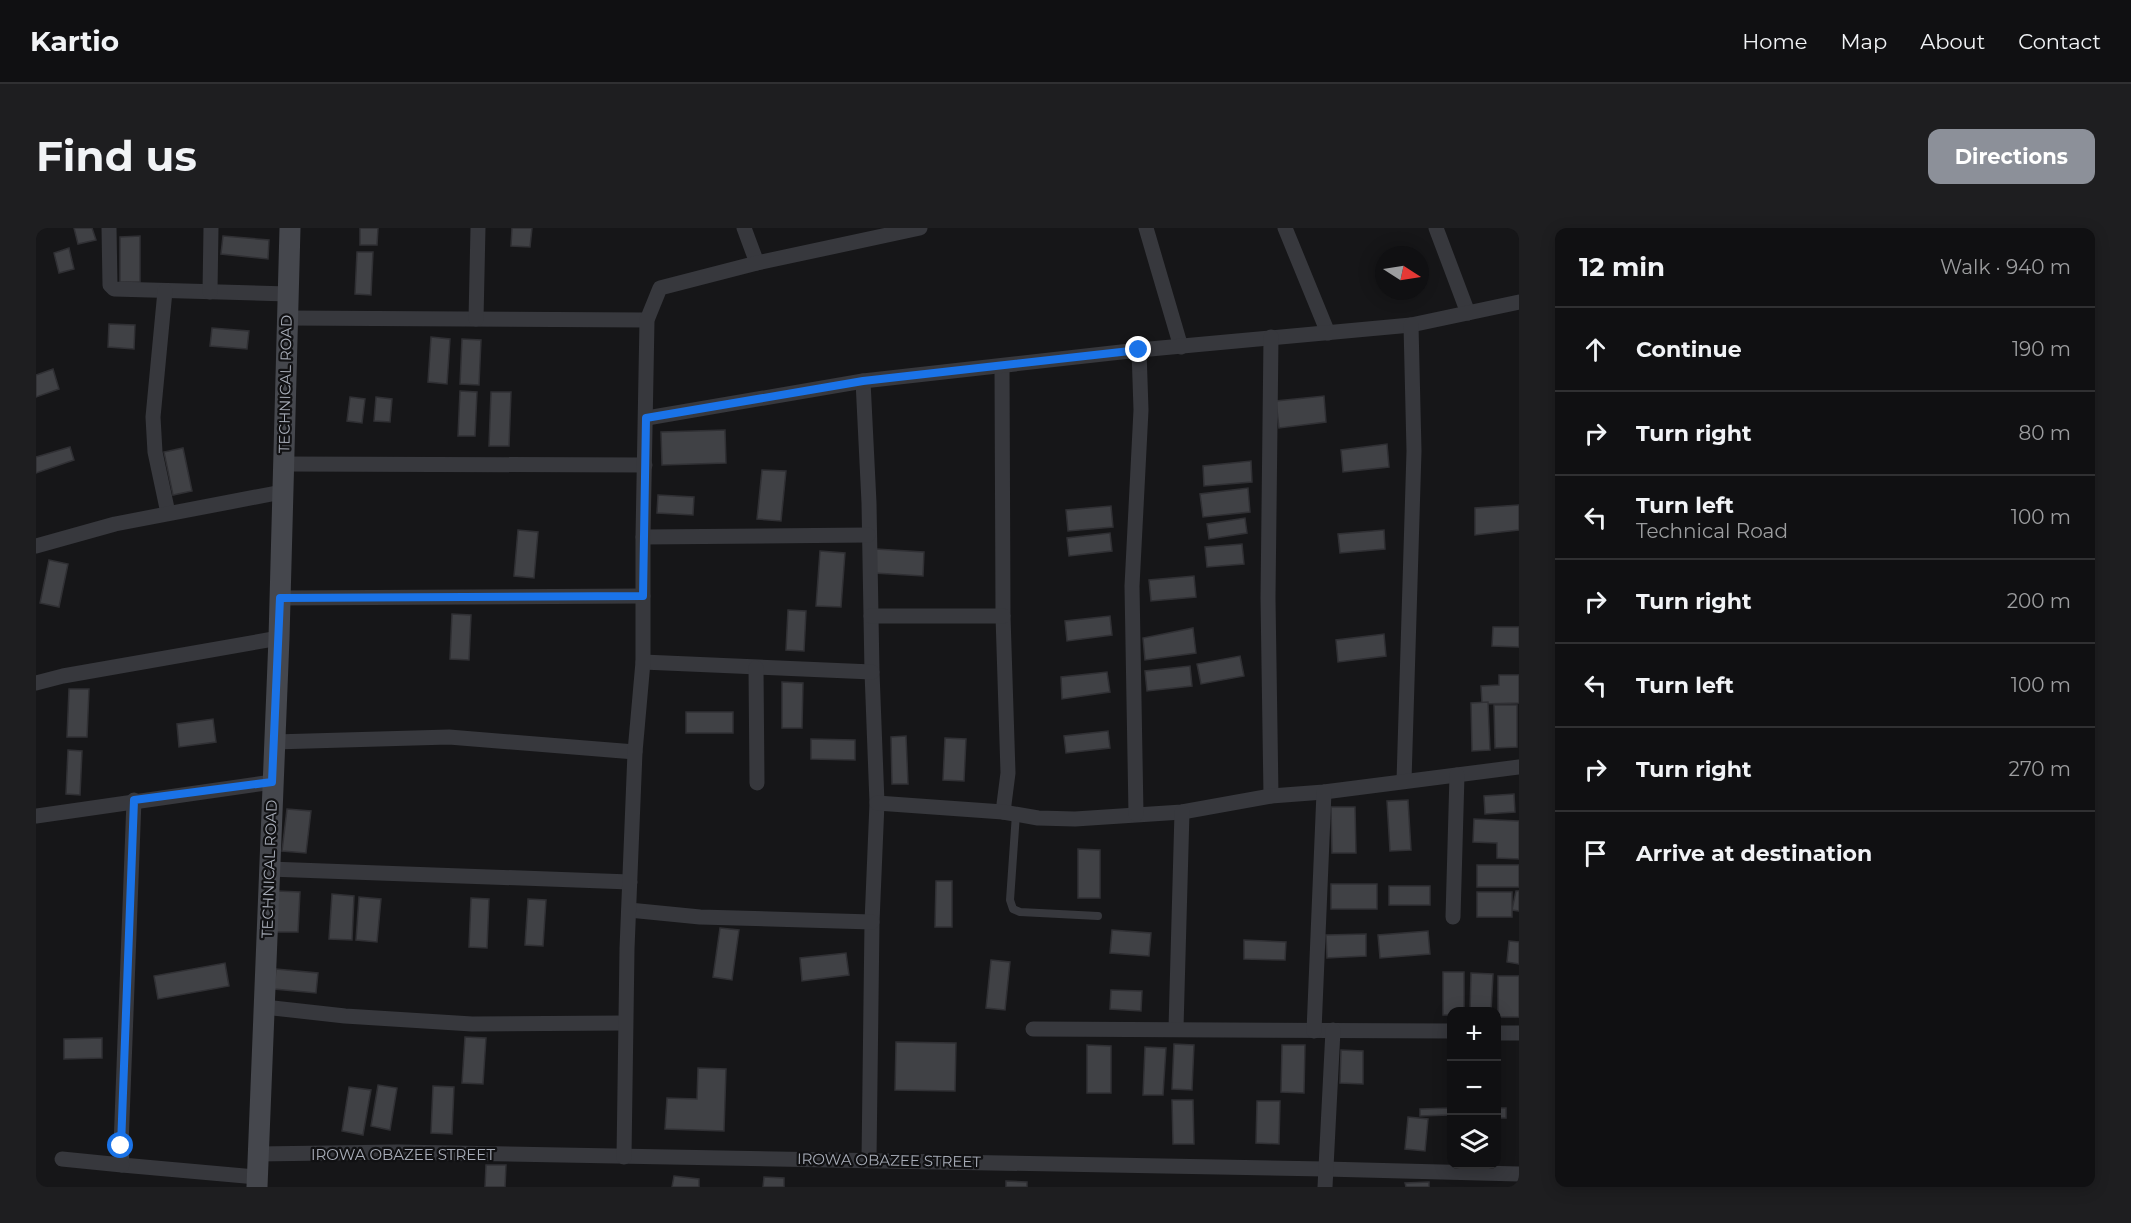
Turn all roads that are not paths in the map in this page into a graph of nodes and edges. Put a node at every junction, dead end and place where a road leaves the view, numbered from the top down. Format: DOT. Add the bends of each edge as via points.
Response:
graph roads {
  1 [pos="109,228"];
  2 [pos="211,228"];
  3 [pos="290,228"];
  4 [pos="478,228"];
  5 [pos="744,228"];
  6 [pos="920,228"];
  7 [pos="1146,228"];
  8 [pos="1286,228"];
  9 [pos="1436,228"];
  10 [pos="757,263"];
  11 [pos="165,291"];
  12 [pos="210,292"];
  13 [pos="288,294"];
  14 [pos="1519,302"];
  15 [pos="1468,313"];
  16 [pos="286,318"];
  17 [pos="476,319"];
  18 [pos="647,320"];
  19 [pos="1411,325"];
  20 [pos="1328,333"];
  21 [pos="1271,337"];
  22 [pos="1181,347"];
  23 [pos="1139,350"];
  24 [pos="1002,366"];
  25 [pos="863,381"];
  26 [pos="646,418"];
  27 [pos="284,464"];
  28 [pos="645,465"];
  29 [pos="282,492"];
  30 [pos="168,513"];
  31 [pos="868,535"];
  32 [pos="643,537"];
  33 [pos="36,546"];
  34 [pos="643,596"];
  35 [pos="280,598"];
  36 [pos="871,616"];
  37 [pos="1003,616"];
  38 [pos="279,638"];
  39 [pos="643,662"];
  40 [pos="756,668"];
  41 [pos="872,672"];
  42 [pos="36,683"];
  43 [pos="274,742"];
  44 [pos="634,752"];
  45 [pos="1519,767"];
  46 [pos="1457,775"];
  47 [pos="1404,781"];
  48 [pos="272,782"];
  49 [pos="757,783"];
  50 [pos="1324,792"];
  51 [pos="1271,796"];
  52 [pos="134,800"];
  53 [pos="877,803"];
  54 [pos="1182,812"];
  55 [pos="1010,813"];
  56 [pos="1136,814"];
  57 [pos="36,816"];
  58 [pos="269,869"];
  59 [pos="630,882"];
  60 [pos="629,910"];
  61 [pos="1098,916"];
  62 [pos="1453,917"];
  63 [pos="872,922"];
  64 [pos="264,1006"];
  65 [pos="624,1023"];
  66 [pos="1033,1029"];
  67 [pos="1176,1029"];
  68 [pos="1333,1030"];
  69 [pos="1314,1031"];
  70 [pos="1447,1031"];
  71 [pos="1501,1033"];
  72 [pos="1519,1033"];
  73 [pos="258,1154"];
  74 [pos="624,1157"];
  75 [pos="62,1160"];
  76 [pos="869,1160"];
  77 [pos="122,1165"];
  78 [pos="1325,1168"];
  79 [pos="1519,1174"];
  80 [pos="257,1182"];
  81 [pos="1325,1187"];
  1 -- 11 [label="street" via="111,288"];
  2 -- 12 [label="street"];
  3 -- 13 [label="street, TECHNICAL ROAD"];
  4 -- 17 [label="street"];
  5 -- 10 [label="street"];
  6 -- 10 [label="street"];
  7 -- 22 [label="street"];
  8 -- 20 [label="street"];
  9 -- 15 [label="street"];
  10 -- 18 [label="street" via="660,288"];
  11 -- 12 [label="street"];
  11 -- 30 [label="street" via="153,417 154,452"];
  12 -- 13 [label="street"];
  13 -- 16 [label="street, TECHNICAL ROAD"];
  14 -- 15 [label="street"];
  15 -- 19 [label="street"];
  16 -- 17 [label="street"];
  16 -- 27 [label="street, TECHNICAL ROAD"];
  17 -- 18 [label="street"];
  18 -- 26 [label="street"];
  19 -- 20 [label="street"];
  19 -- 47 [label="street" via="1414,451"];
  20 -- 21 [label="street"];
  21 -- 22 [label="street"];
  21 -- 51 [label="street"];
  22 -- 23 [label="street"];
  23 -- 24 [label="street"];
  23 -- 56 [label="street" via="1141,410 1132,586"];
  24 -- 25 [label="street"];
  24 -- 37 [label="street"];
  25 -- 26 [label="street"];
  25 -- 31 [label="street"];
  26 -- 28 [label="street"];
  27 -- 28 [label="street"];
  27 -- 29 [label="street, TECHNICAL ROAD"];
  28 -- 32 [label="street"];
  29 -- 30 [label="street"];
  29 -- 35 [label="street, TECHNICAL ROAD"];
  30 -- 33 [label="street"];
  31 -- 32 [label="street"];
  31 -- 36 [label="street"];
  32 -- 34 [label="street"];
  34 -- 35 [label="street"];
  34 -- 39 [label="street"];
  35 -- 38 [label="street, TECHNICAL ROAD"];
  36 -- 37 [label="street"];
  36 -- 41 [label="street"];
  37 -- 55 [label="street"];
  38 -- 42 [label="street"];
  38 -- 43 [label="street, TECHNICAL ROAD"];
  39 -- 40 [label="street"];
  39 -- 44 [label="street"];
  40 -- 41 [label="street"];
  40 -- 49 [label="street"];
  41 -- 53 [label="street"];
  43 -- 44 [label="street" via="449,737"];
  43 -- 48 [label="street, TECHNICAL ROAD"];
  44 -- 59 [label="street"];
  45 -- 46 [label="street"];
  46 -- 47 [label="street"];
  46 -- 62 [label="street"];
  47 -- 50 [label="street"];
  48 -- 52 [label="street"];
  48 -- 58 [label="street, TECHNICAL ROAD"];
  50 -- 51 [label="street"];
  50 -- 69 [label="street"];
  51 -- 54 [label="street"];
  52 -- 57 [label="street"];
  52 -- 77 [label="street"];
  53 -- 55 [label="street"];
  53 -- 63 [label="street"];
  54 -- 56 [label="street"];
  54 -- 67 [label="street"];
  55 -- 56 [label="street" via="1075,819"];
  55 -- 61 [label="lane" via="1013,909"];
  58 -- 59 [label="street"];
  58 -- 64 [label="street, TECHNICAL ROAD"];
  59 -- 60 [label="street"];
  60 -- 63 [label="street" via="700,917"];
  60 -- 65 [label="street"];
  63 -- 76 [label="street"];
  64 -- 65 [label="street" via="472,1024"];
  64 -- 73 [label="street, TECHNICAL ROAD"];
  65 -- 74 [label="street"];
  66 -- 67 [label="street"];
  67 -- 69 [label="street"];
  68 -- 69 [label="street"];
  68 -- 70 [label="street"];
  68 -- 78 [label="street"];
  71 -- 72 [label="street"];
  73 -- 74 [label="street, IROWA OBAZEE STREET" via="397,1152"];
  73 -- 80 [label="street, TECHNICAL ROAD"];
  74 -- 76 [label="street, IROWA OBAZEE STREET"];
  75 -- 77 [label="street"];
  76 -- 78 [label="street, IROWA OBAZEE STREET"];
  77 -- 80 [label="street"];
  78 -- 79 [label="street, IROWA OBAZEE STREET"];
  78 -- 81 [label="street"];
}
